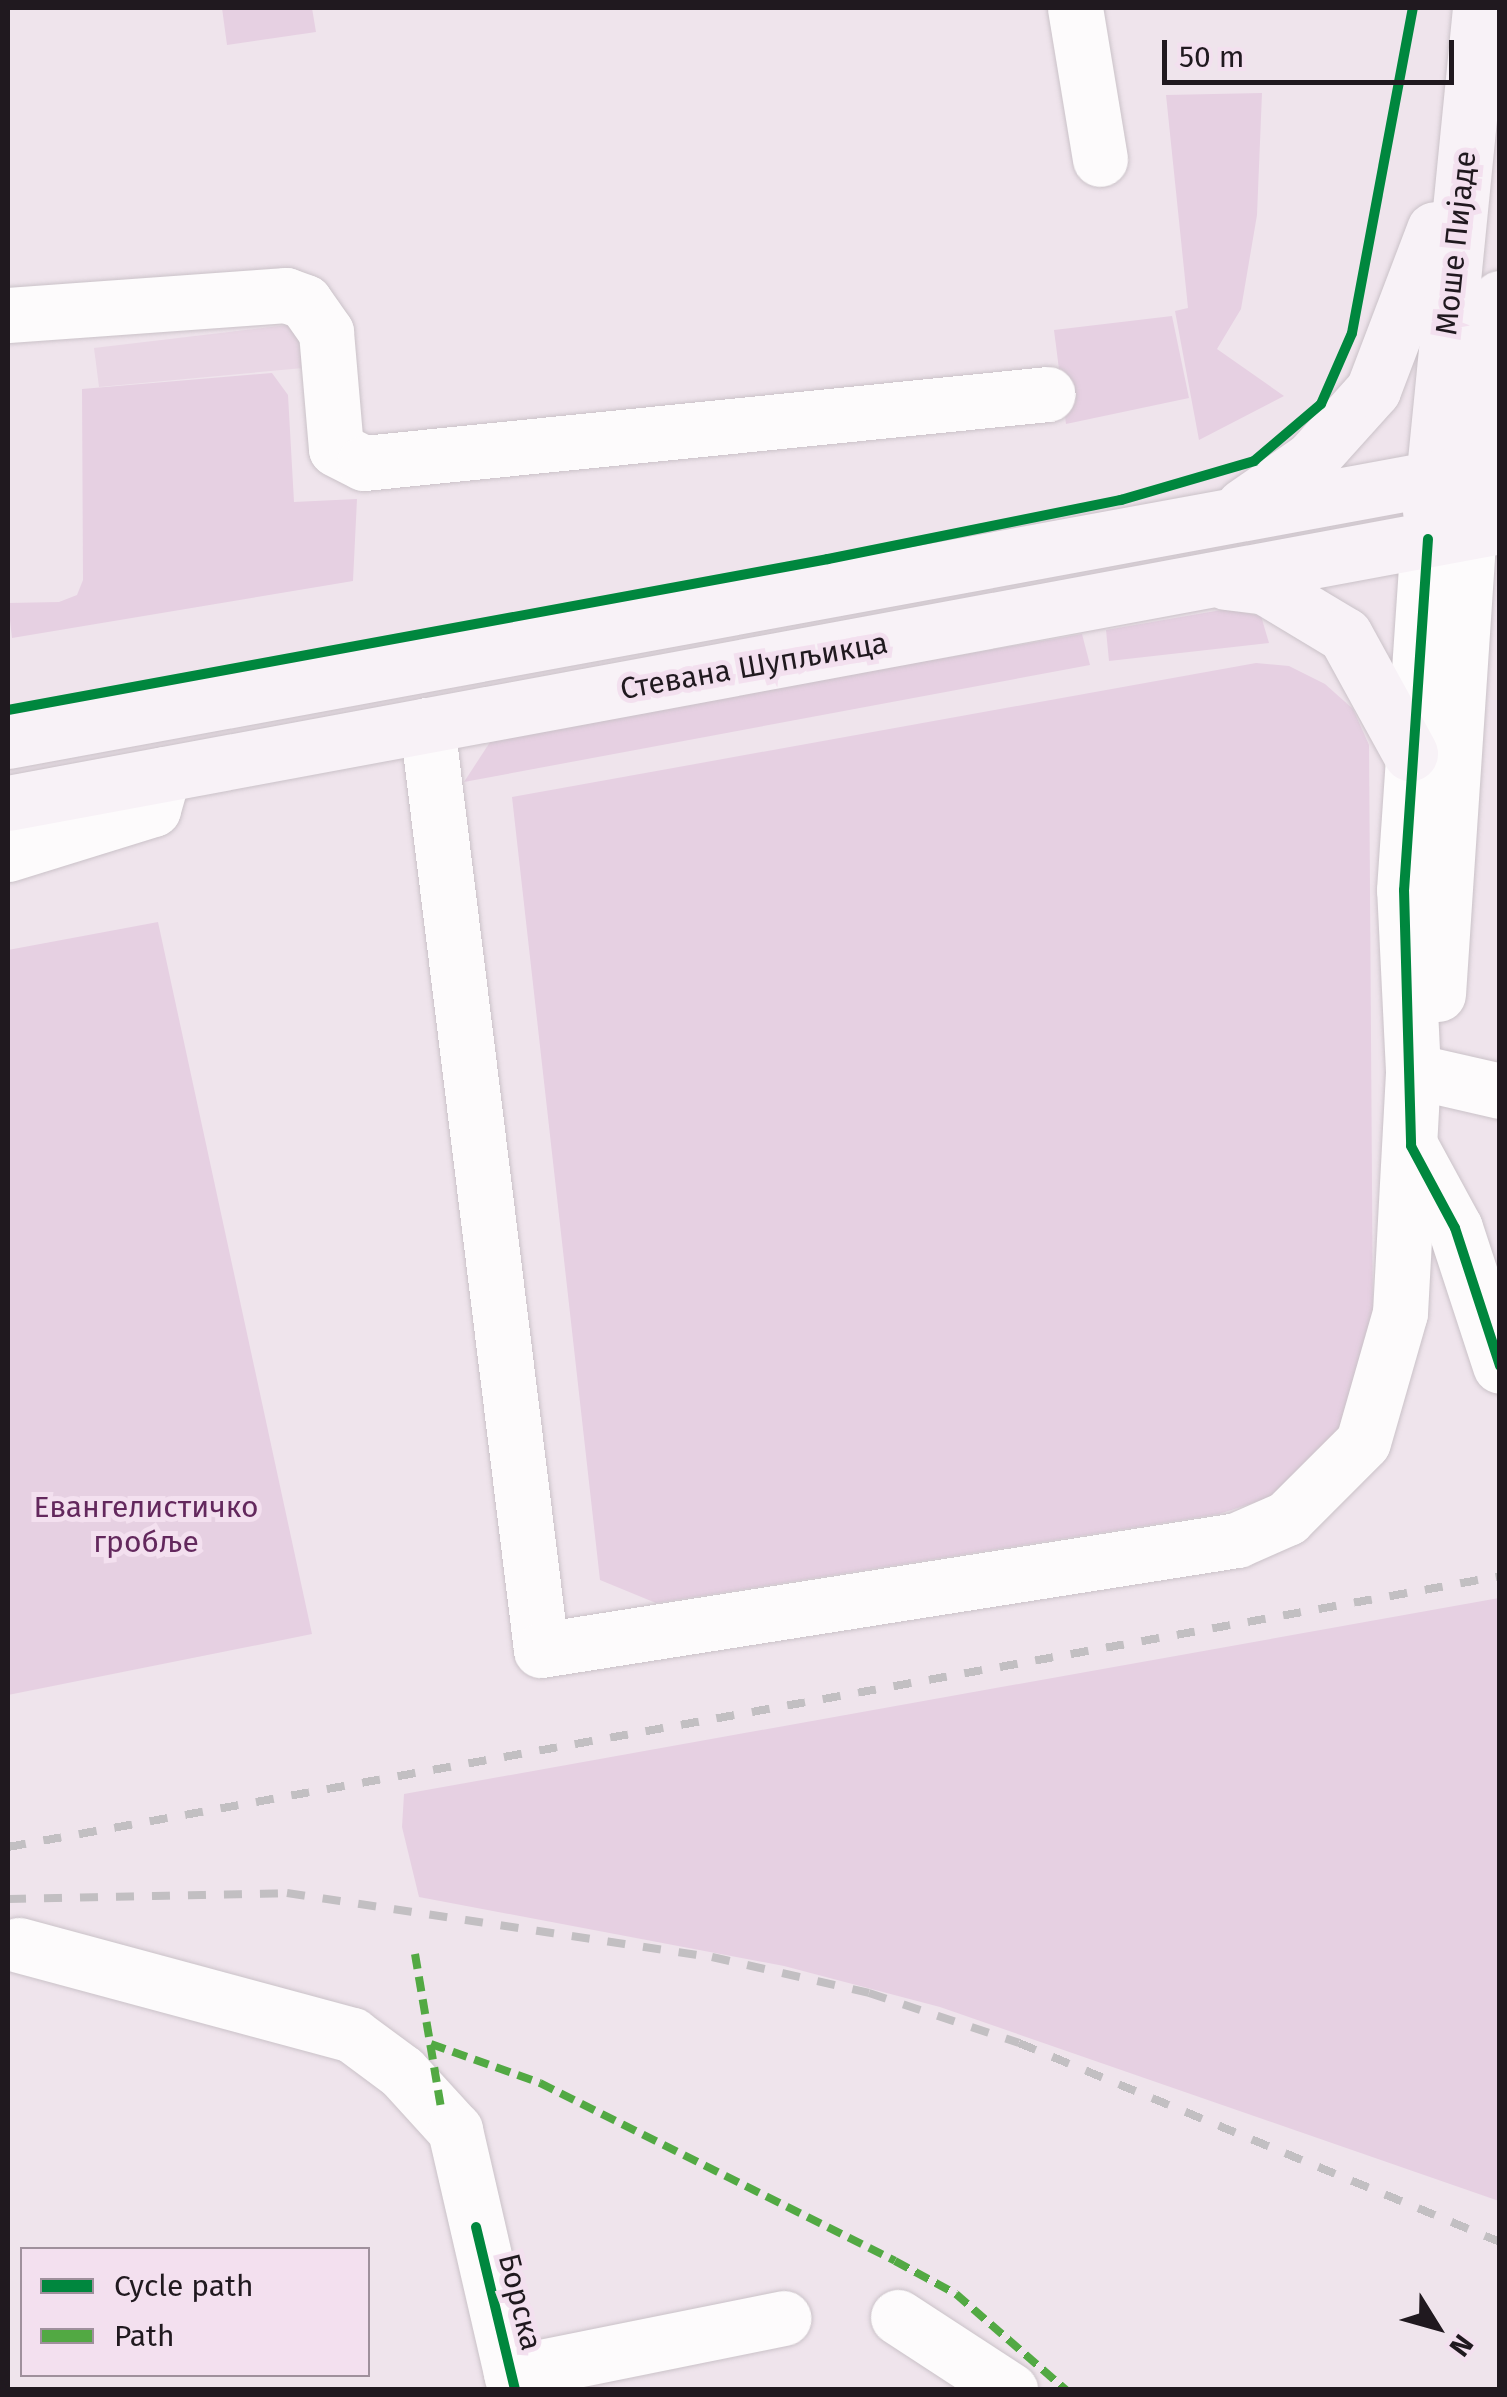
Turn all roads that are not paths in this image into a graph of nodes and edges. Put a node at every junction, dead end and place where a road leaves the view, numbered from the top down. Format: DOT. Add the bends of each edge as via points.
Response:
graph roads {
  1 [pos="1076,8"];
  2 [pos="1480,8"];
  3 [pos="1467,131"];
  4 [pos="1100,159"];
  5 [pos="1500,298"];
  6 [pos="8,316"];
  7 [pos="1048,394"];
  8 [pos="1469,472"];
  9 [pos="1215,523"];
  10 [pos="1465,532"];
  11 [pos="1203,578"];
  12 [pos="426,724"];
  13 [pos="8,742"];
  14 [pos="1410,753"];
  15 [pos="163,774"];
  16 [pos="8,803"];
  17 [pos="8,854"];
  18 [pos="1421,1073"];
  19 [pos="1500,1091"];
  20 [pos="1411,1146"];
  21 [pos="1500,1366"];
  22 [pos="19,1945"];
  23 [pos="898,2316"];
  24 [pos="784,2318"];
  25 [pos="513,2381"];
  26 [pos="1010,2390"];
  1 -- 4 [label="street"];
  2 -- 3 [label="main road, Моше Пијаде"];
  3 -- 8 [label="main road, Моше Пијаде"];
  3 -- 9 [label="main road" via="1373,390 1311,460"];
  5 -- 8 [label="main road, Моше Пијаде"];
  6 -- 7 [label="street" via="286,295 304,302 326,332 336,449 364,463"];
  8 -- 9 [label="main road, Стевана Шупљикца"];
  8 -- 10 [label="main road"];
  9 -- 13 [label="main road, Стевана Шупљикца"];
  10 -- 11 [label="main road, Стевана Шупљикца"];
  10 -- 14 [label="street"];
  10 -- 18 [label="street"];
  11 -- 12 [label="main road, Стевана Шупљикца"];
  11 -- 14 [label="main road" via="1265,588 1345,635"];
  12 -- 15 [label="main road, Стевана Шупљикца"];
  12 -- 20 [label="street" via="541,1650 1237,1540 1287,1518 1334,1481 1384,1391"];
  14 -- 18 [label="street" via="1404,890"];
  15 -- 16 [label="main road, Стевана Шупљикца"];
  15 -- 17 [label="street" via="153,809"];
  18 -- 19 [label="street"];
  18 -- 20 [label="street"];
  20 -- 21 [label="street" via="1455,1228"];
  22 -- 25 [label="street, Борска" via="352,2035 402,2072 455,2130"];
  23 -- 26 [label="street"];
  24 -- 25 [label="street"];
}
